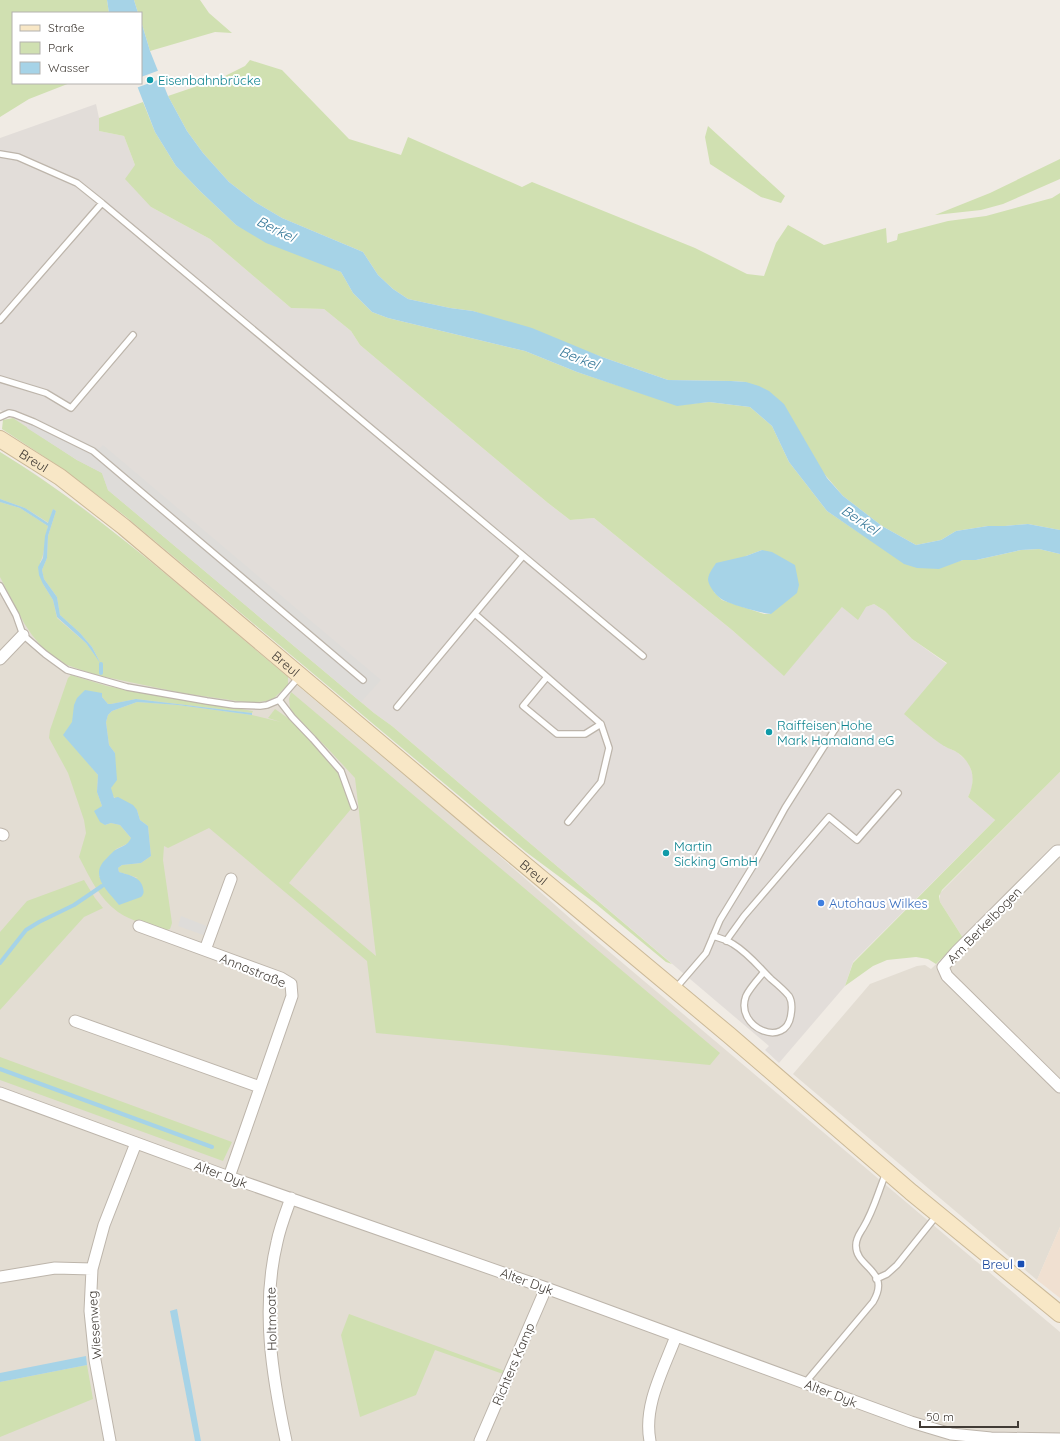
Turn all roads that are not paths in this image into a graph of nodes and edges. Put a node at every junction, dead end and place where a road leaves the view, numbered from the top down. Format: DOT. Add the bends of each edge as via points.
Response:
graph roads {
  1 [pos="0,154"];
  2 [pos="102,203"];
  3 [pos="0,320"];
  4 [pos="133,335"];
  5 [pos="0,379"];
  6 [pos="0,417"];
  7 [pos="0,439"];
  8 [pos="523,556"];
  9 [pos="0,586"];
  10 [pos="475,614"];
  11 [pos="23,635"];
  12 [pos="643,656"];
  13 [pos="0,659"];
  14 [pos="301,675"];
  15 [pos="547,677"];
  16 [pos="363,680"];
  17 [pos="279,700"];
  18 [pos="396,707"];
  19 [pos="601,724"];
  20 [pos="837,726"];
  21 [pos="898,793"];
  22 [pos="354,807"];
  23 [pos="568,822"];
  24 [pos="1060,851"];
  25 [pos="231,879"];
  26 [pos="139,926"];
  27 [pos="713,936"];
  28 [pos="726,941"];
  29 [pos="205,950"];
  30 [pos="764,972"];
  31 [pos="675,989"];
  32 [pos="76,1021"];
  33 [pos="260,1087"];
  34 [pos="1060,1087"];
  35 [pos="0,1093"];
  36 [pos="136,1143"];
  37 [pos="887,1170"];
  38 [pos="229,1177"];
  39 [pos="290,1198"];
  40 [pos="938,1214"];
  41 [pos="92,1269"];
  42 [pos="0,1278"];
  43 [pos="876,1279"];
  44 [pos="546,1288"];
  45 [pos="1060,1314"];
  46 [pos="676,1336"];
  47 [pos="805,1383"];
  48 [pos="1060,1439"];
  49 [pos="110,1441"];
  50 [pos="286,1441"];
  51 [pos="480,1441"];
  52 [pos="650,1441"];
  1 -- 2 [label="lane" via="18,157 77,183"];
  2 -- 3 [label="lane"];
  2 -- 8 [label="lane"];
  4 -- 5 [label="lane" via="71,408 46,392"];
  6 -- 16 [label="lane" via="9,413 14,414 92,451"];
  7 -- 14 [label="main road, Breul" via="60,477 124,527"];
  8 -- 10 [label="lane"];
  8 -- 12 [label="lane"];
  9 -- 11 [label="lane" via="16,615"];
  10 -- 15 [label="lane"];
  10 -- 18 [label="lane"];
  11 -- 13 [label="street"];
  11 -- 17 [label="lane" via="67,670 127,687 234,705 266,705"];
  14 -- 17 [label="lane"];
  14 -- 31 [label="main road, Breul"];
  15 -- 19 [label="lane"];
  15 -- 19 [label="lane" via="523,706 557,734 585,734"];
  17 -- 22 [label="lane" via="341,771"];
  19 -- 23 [label="lane" via="609,748 601,782"];
  20 -- 27 [label="lane" via="785,808"];
  21 -- 28 [label="lane" via="857,840 829,817 744,916"];
  24 -- 34 [label="street, Am Berkelbogen" via="943,967 947,976"];
  25 -- 29 [label="street, Annastraße"];
  26 -- 29 [label="street, Annastraße"];
  27 -- 28 [label="lane"];
  27 -- 31 [label="lane" via="706,953"];
  28 -- 30 [label="lane" via="749,956"];
  29 -- 33 [label="street, Annastraße" via="291,984 292,996"];
  30 -- 30 [label="lane" via="789,997 792,1006 791,1018 784,1028 775,1033 764,1032 754,1026 747,1017 745,1008 746,996"];
  31 -- 37 [label="main road, Breul"];
  32 -- 33 [label="street"];
  33 -- 38 [label="street, Annastraße"];
  35 -- 36 [label="street, Alter Dyk"];
  36 -- 38 [label="street, Alter Dyk"];
  36 -- 41 [label="street, Wiesenweg" via="104,1225"];
  37 -- 40 [label="main road, Breul"];
  37 -- 43 [label="lane" via="873,1210 859,1234 856,1246"];
  38 -- 39 [label="street, Alter Dyk"];
  39 -- 44 [label="street, Alter Dyk"];
  39 -- 50 [label="street, Holtmoate" via="277,1241 270,1279 269,1310 271,1351"];
  40 -- 43 [label="lane" via="897,1265"];
  40 -- 45 [label="main road, Breul"];
  41 -- 42 [label="street" via="55,1268"];
  41 -- 49 [label="street, Wiesenweg" via="90,1311 95,1360"];
  43 -- 47 [label="lane" via="879,1284 878,1293 873,1302"];
  44 -- 46 [label="street, Alter Dyk"];
  44 -- 51 [label="street, Richters Kamp"];
  46 -- 47 [label="street, Alter Dyk"];
  46 -- 52 [label="street" via="650,1404"];
  47 -- 48 [label="street, Alter Dyk" via="910,1422 951,1434 991,1438"];
}
